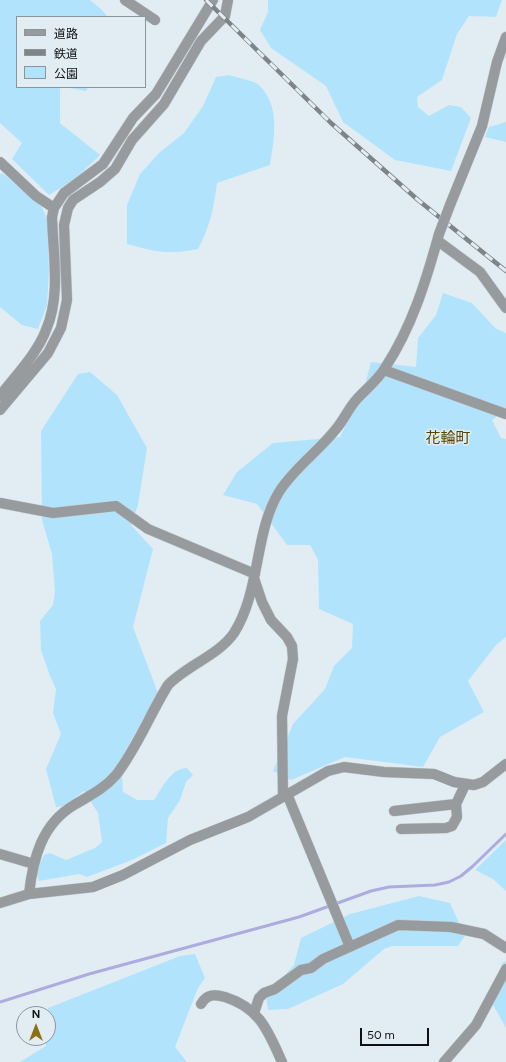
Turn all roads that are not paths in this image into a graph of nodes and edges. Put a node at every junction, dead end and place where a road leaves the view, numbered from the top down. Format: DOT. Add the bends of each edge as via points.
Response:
graph roads {
  1 [pos="125,0"];
  2 [pos="213,0"];
  3 [pos="228,0"];
  4 [pos="155,20"];
  5 [pos="506,36"];
  6 [pos="0,162"];
  7 [pos="54,208"];
  8 [pos="438,237"];
  9 [pos="506,308"];
  10 [pos="384,370"];
  11 [pos="0,396"];
  12 [pos="0,410"];
  13 [pos="506,414"];
  14 [pos="0,503"];
  15 [pos="255,576"];
  16 [pos="506,764"];
  17 [pos="465,785"];
  18 [pos="285,795"];
  19 [pos="456,804"];
  20 [pos="394,811"];
  21 [pos="401,829"];
  22 [pos="0,854"];
  23 [pos="34,864"];
  24 [pos="29,894"];
  25 [pos="0,903"];
  26 [pos="350,947"];
  27 [pos="506,948"];
  28 [pos="506,969"];
  29 [pos="201,1004"];
  30 [pos="254,1013"];
  31 [pos="282,1062"];
  32 [pos="444,1062"];
  1 -- 4 [label="street"];
  2 -- 7 [label="street" via="156,94 133,118 103,164 64,193"];
  3 -- 12 [label="street" via="225,16 201,41 164,104 132,140 114,169 73,200 68,208 64,224 66,300 61,328 48,353"];
  5 -- 8 [label="street, bridge" via="482,126"];
  6 -- 7 [label="street" via="36,196"];
  7 -- 11 [label="street" via="54,296 51,315 38,345"];
  8 -- 9 [label="street" via="480,272"];
  8 -- 10 [label="street" via="419,302"];
  10 -- 13 [label="street"];
  10 -- 15 [label="street" via="357,399 329,438 279,492 268,516"];
  14 -- 15 [label="street" via="53,513 116,506 148,529"];
  15 -- 18 [label="street" via="271,620 292,646 294,660 282,716"];
  15 -- 23 [label="street" via="243,615 233,634 168,685 116,775 106,786 60,814 48,828 39,845"];
  16 -- 17 [label="street" via="483,782"];
  17 -- 18 [label="street" via="434,774 344,767 328,771"];
  17 -- 19 [label="street"];
  18 -- 24 [label="street" via="248,817 190,840 94,887"];
  18 -- 26 [label="street"];
  19 -- 20 [label="street"];
  19 -- 21 [label="street" via="457,817 452,826"];
  22 -- 23 [label="street"];
  23 -- 24 [label="street"];
  24 -- 25 [label="street"];
  26 -- 27 [label="street" via="398,925 451,927 484,934"];
  26 -- 30 [label="street" via="323,959 311,968 301,970 275,989 264,992"];
  28 -- 32 [label="street" via="476,1025"];
  29 -- 30 [label="street" via="209,995 216,994 240,1002"];
  30 -- 31 [label="street" via="267,1028"];
}
